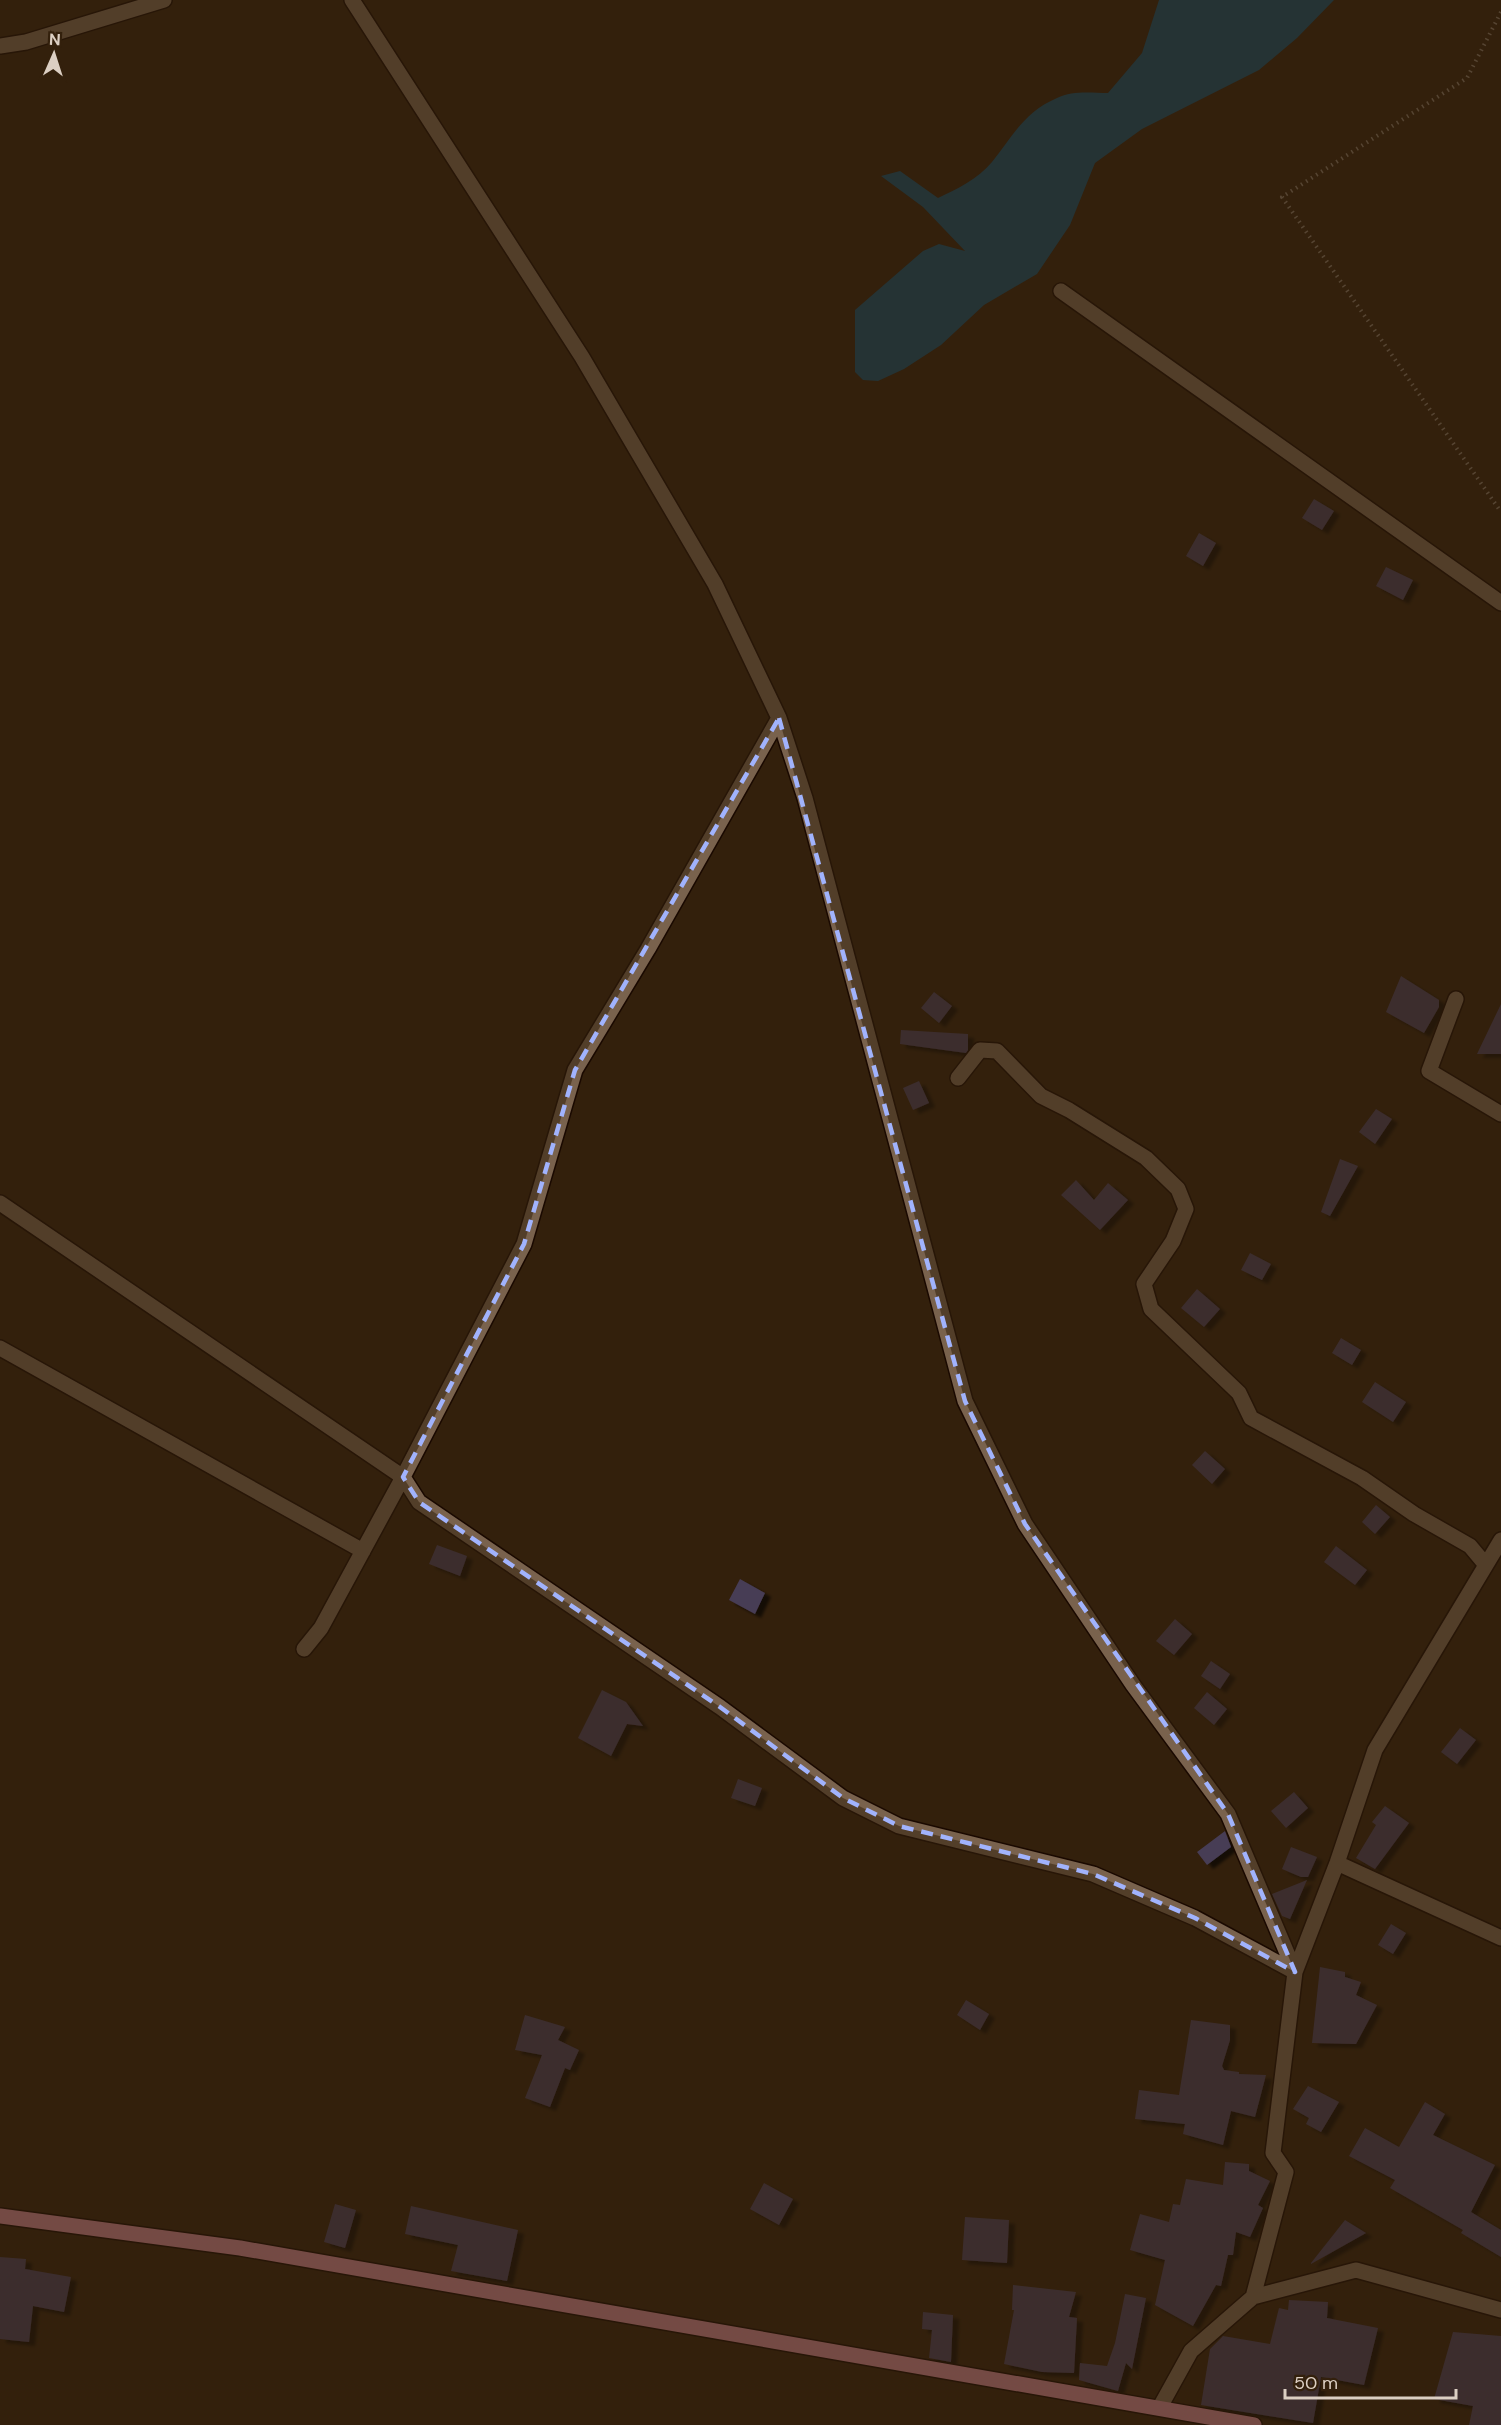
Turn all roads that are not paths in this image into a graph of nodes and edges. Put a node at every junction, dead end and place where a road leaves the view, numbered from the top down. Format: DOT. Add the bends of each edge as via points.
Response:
graph roads {
  1 [pos="164,0"];
  2 [pos="352,0"];
  3 [pos="0,46"];
  4 [pos="1061,291"];
  5 [pos="1501,603"];
  6 [pos="779,718"];
  7 [pos="1456,999"];
  8 [pos="958,1078"];
  9 [pos="1501,1114"];
  10 [pos="0,1203"];
  11 [pos="0,1348"];
  12 [pos="403,1477"];
  13 [pos="1501,1540"];
  14 [pos="363,1551"];
  15 [pos="1485,1564"];
  16 [pos="304,1649"];
  17 [pos="1337,1863"];
  18 [pos="1501,1938"];
  19 [pos="1295,1972"];
  20 [pos="0,2216"];
  21 [pos="1253,2297"];
  22 [pos="1501,2310"];
  23 [pos="1160,2407"];
  24 [pos="1254,2425"];
  1 -- 3 [label="street" via="26,42"];
  2 -- 6 [label="street" via="582,357 715,584"];
  4 -- 5 [label="street"];
  6 -- 12 [label="street" via="575,1070 524,1244"];
  6 -- 19 [label="street" via="808,810 965,1401 1025,1524 1133,1685 1228,1814"];
  7 -- 9 [label="street" via="1429,1071"];
  8 -- 15 [label="street" via="980,1050 997,1051 1041,1096 1146,1158 1178,1189 1186,1209 1173,1241 1144,1284 1151,1309 1239,1394 1251,1418 1362,1478 1470,1546"];
  10 -- 12 [label="street"];
  11 -- 14 [label="street"];
  12 -- 14 [label="street"];
  12 -- 19 [label="street" via="419,1502 720,1707 843,1798 899,1826 1093,1874 1195,1918"];
  13 -- 15 [label="street"];
  14 -- 16 [label="street" via="321,1628"];
  15 -- 17 [label="street" via="1375,1750"];
  17 -- 18 [label="street"];
  17 -- 19 [label="street"];
  19 -- 21 [label="street" via="1272,2153 1286,2172"];
  20 -- 23 [label="main road" via="240,2248"];
  21 -- 22 [label="street" via="1356,2270"];
  21 -- 23 [label="street" via="1191,2351"];
  23 -- 24 [label="main road"];
}
